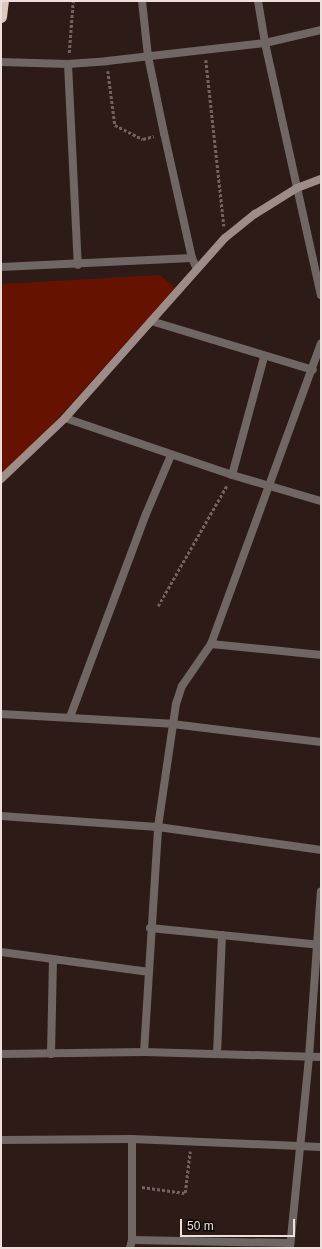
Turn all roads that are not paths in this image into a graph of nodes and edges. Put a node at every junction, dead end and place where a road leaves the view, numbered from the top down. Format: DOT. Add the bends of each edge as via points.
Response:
graph roads {
  1 [pos="4,1"];
  2 [pos="142,1"];
  3 [pos="258,1"];
  4 [pos="1,17"];
  5 [pos="321,30"];
  6 [pos="265,43"];
  7 [pos="148,56"];
  8 [pos="1,62"];
  9 [pos="68,64"];
  10 [pos="321,179"];
  11 [pos="297,188"];
  12 [pos="192,258"];
  13 [pos="78,266"];
  14 [pos="1,267"];
  15 [pos="197,269"];
  16 [pos="321,295"];
  17 [pos="151,321"];
  18 [pos="321,344"];
  19 [pos="264,358"];
  20 [pos="313,370"];
  21 [pos="65,418"];
  22 [pos="171,455"];
  23 [pos="232,475"];
  24 [pos="1,479"];
  25 [pos="267,486"];
  26 [pos="321,501"];
  27 [pos="212,644"];
  28 [pos="321,655"];
  29 [pos="1,714"];
  30 [pos="70,717"];
  31 [pos="172,724"];
  32 [pos="321,742"];
  33 [pos="1,816"];
  34 [pos="158,827"];
  35 [pos="321,850"];
  36 [pos="321,891"];
  37 [pos="150,928"];
  38 [pos="222,935"];
  39 [pos="319,944"];
  40 [pos="1,952"];
  41 [pos="53,959"];
  42 [pos="148,972"];
  43 [pos="144,1052"];
  44 [pos="1,1054"];
  45 [pos="51,1054"];
  46 [pos="217,1054"];
  47 [pos="309,1057"];
  48 [pos="321,1057"];
  49 [pos="132,1139"];
  50 [pos="1,1140"];
  51 [pos="300,1147"];
  52 [pos="321,1147"];
  53 [pos="131,1244"];
  54 [pos="290,1246"];
  1 -- 4 [label="highway"];
  2 -- 7 [label="street"];
  3 -- 6 [label="street"];
  5 -- 6 [label="street"];
  6 -- 7 [label="street"];
  6 -- 11 [label="street"];
  7 -- 9 [label="street"];
  7 -- 12 [label="street"];
  8 -- 9 [label="street"];
  9 -- 13 [label="street"];
  10 -- 11 [label="street"];
  11 -- 15 [label="street" via="255,214 225,238"];
  11 -- 16 [label="street"];
  12 -- 13 [label="street"];
  12 -- 15 [label="street"];
  13 -- 14 [label="street"];
  15 -- 17 [label="street"];
  17 -- 19 [label="street"];
  17 -- 21 [label="street"];
  18 -- 20 [label="street"];
  19 -- 20 [label="street"];
  19 -- 23 [label="street"];
  20 -- 25 [label="street"];
  21 -- 22 [label="street"];
  21 -- 24 [label="street"];
  22 -- 23 [label="street"];
  22 -- 30 [label="street" via="143,521"];
  23 -- 25 [label="street"];
  25 -- 26 [label="street"];
  25 -- 27 [label="street"];
  27 -- 28 [label="street"];
  27 -- 31 [label="street" via="182,686"];
  29 -- 30 [label="street"];
  30 -- 31 [label="street"];
  31 -- 32 [label="street"];
  31 -- 34 [label="street"];
  33 -- 34 [label="street"];
  34 -- 35 [label="street"];
  34 -- 37 [label="street"];
  36 -- 39 [label="street"];
  37 -- 38 [label="street"];
  37 -- 42 [label="street"];
  38 -- 39 [label="street"];
  38 -- 46 [label="street"];
  39 -- 47 [label="street"];
  40 -- 41 [label="street"];
  41 -- 42 [label="street"];
  41 -- 45 [label="street"];
  42 -- 43 [label="street"];
  43 -- 45 [label="street"];
  43 -- 46 [label="street"];
  44 -- 45 [label="street"];
  46 -- 47 [label="street"];
  47 -- 48 [label="street"];
  47 -- 51 [label="street"];
  49 -- 50 [label="street"];
  49 -- 51 [label="street"];
  49 -- 53 [label="street"];
  51 -- 52 [label="street"];
  51 -- 54 [label="street"];
  53 -- 54 [label="street"];
}
